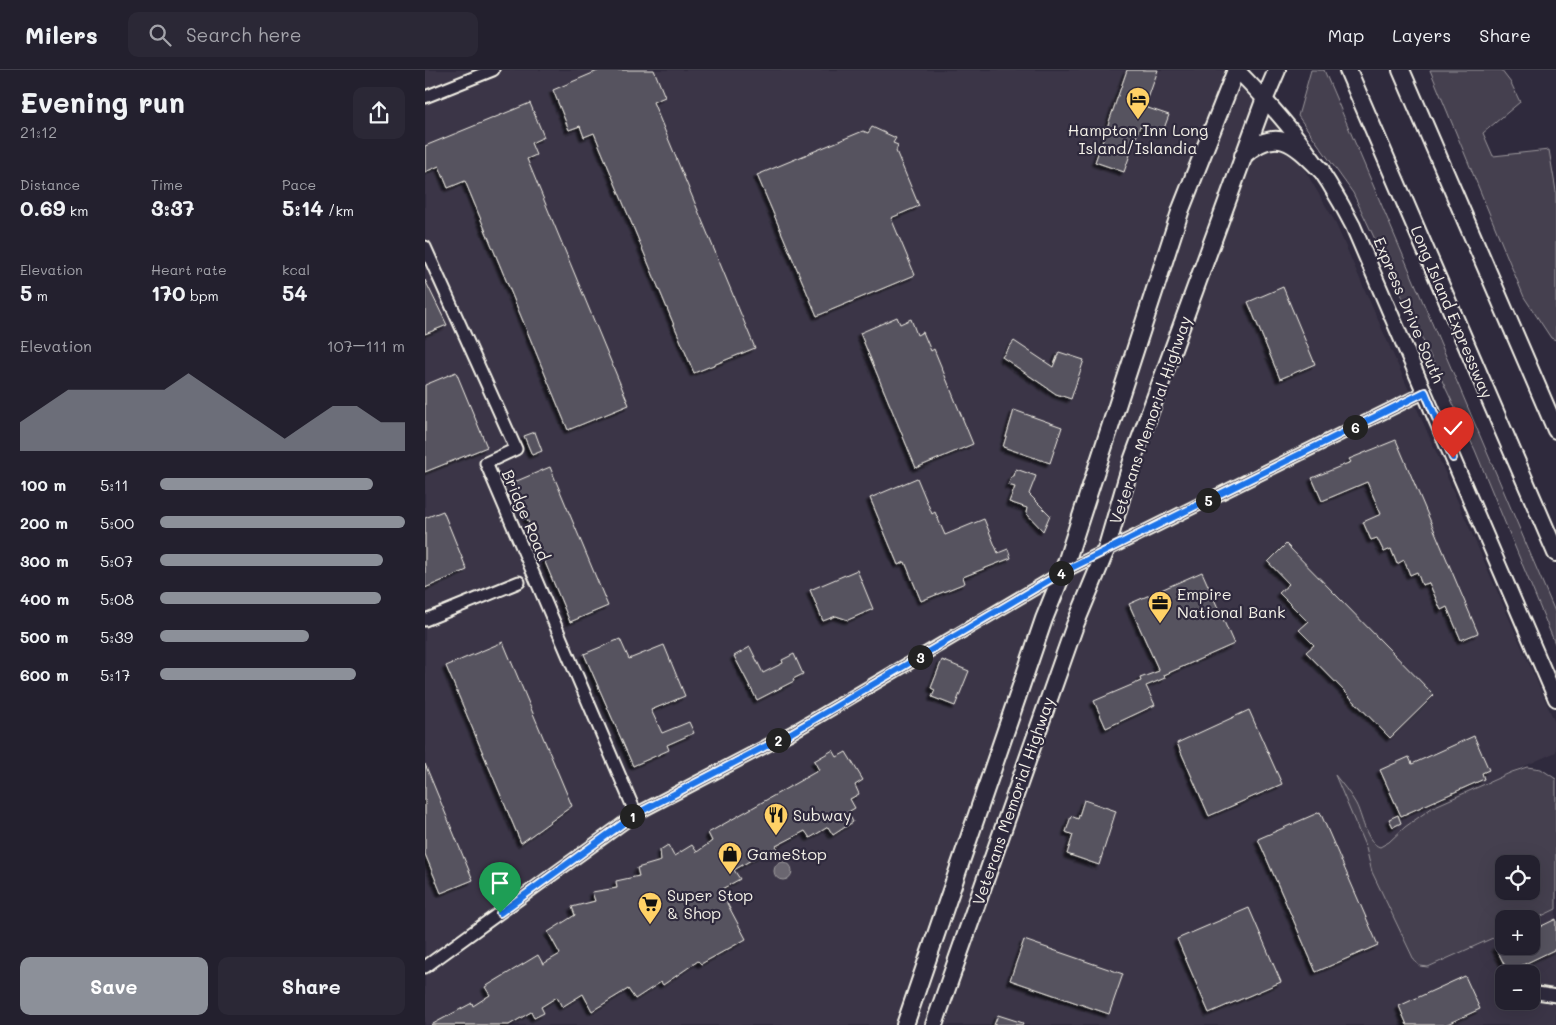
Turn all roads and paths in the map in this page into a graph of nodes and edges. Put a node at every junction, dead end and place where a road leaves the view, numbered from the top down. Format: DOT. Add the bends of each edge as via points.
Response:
graph roads {
  1 [pos="493,70"];
  2 [pos="1237,70"];
  3 [pos="1277,70"];
  4 [pos="1348,70"];
  5 [pos="1401,70"];
  6 [pos="425,98"];
  7 [pos="1265,98"];
  8 [pos="1243,156"];
  9 [pos="1321,170"];
  10 [pos="425,247"];
  11 [pos="1425,392"];
  12 [pos="1556,430"];
  13 [pos="1106,550"];
  14 [pos="1556,553"];
  15 [pos="1063,572"];
  16 [pos="519,582"];
  17 [pos="425,620"];
  18 [pos="1556,699"];
  19 [pos="636,814"];
  20 [pos="425,967"];
  21 [pos="1540,993"];
  22 [pos="1556,996"];
  23 [pos="905,1025"];
  24 [pos="934,1025"];
  1 -- 6 [label="street"];
  2 -- 7 [label="main road, Express Drive South"];
  2 -- 15 [label="highway, Veterans Memorial Highway" via="1181,210"];
  3 -- 7 [label="highway, Veterans Memorial Highway"];
  4 -- 14 [label="highway, Long Island Expressway"];
  5 -- 12 [label="highway"];
  7 -- 8 [label="highway, Veterans Memorial Highway"];
  7 -- 9 [label="main road, Express Drive South" via="1301,140"];
  8 -- 9 [label="highway" via="1257,144 1276,139 1295,146"];
  8 -- 13 [label="highway, Veterans Memorial Highway" via="1132,461"];
  9 -- 11 [label="main road, Express Drive South" via="1353,226"];
  10 -- 19 [label="street, Bridge Road" via="516,449 486,463"];
  11 -- 13 [label="street"];
  11 -- 18 [label="main road, Express Drive South"];
  13 -- 15 [label="street"];
  13 -- 24 [label="highway, Veterans Memorial Highway" via="1075,624"];
  15 -- 19 [label="street" via="791,733"];
  15 -- 23 [label="highway, Veterans Memorial Highway" via="1037,637"];
  16 -- 17 [label="street"];
  19 -- 20 [label="street"];
  21 -- 22 [label="street"];
}
